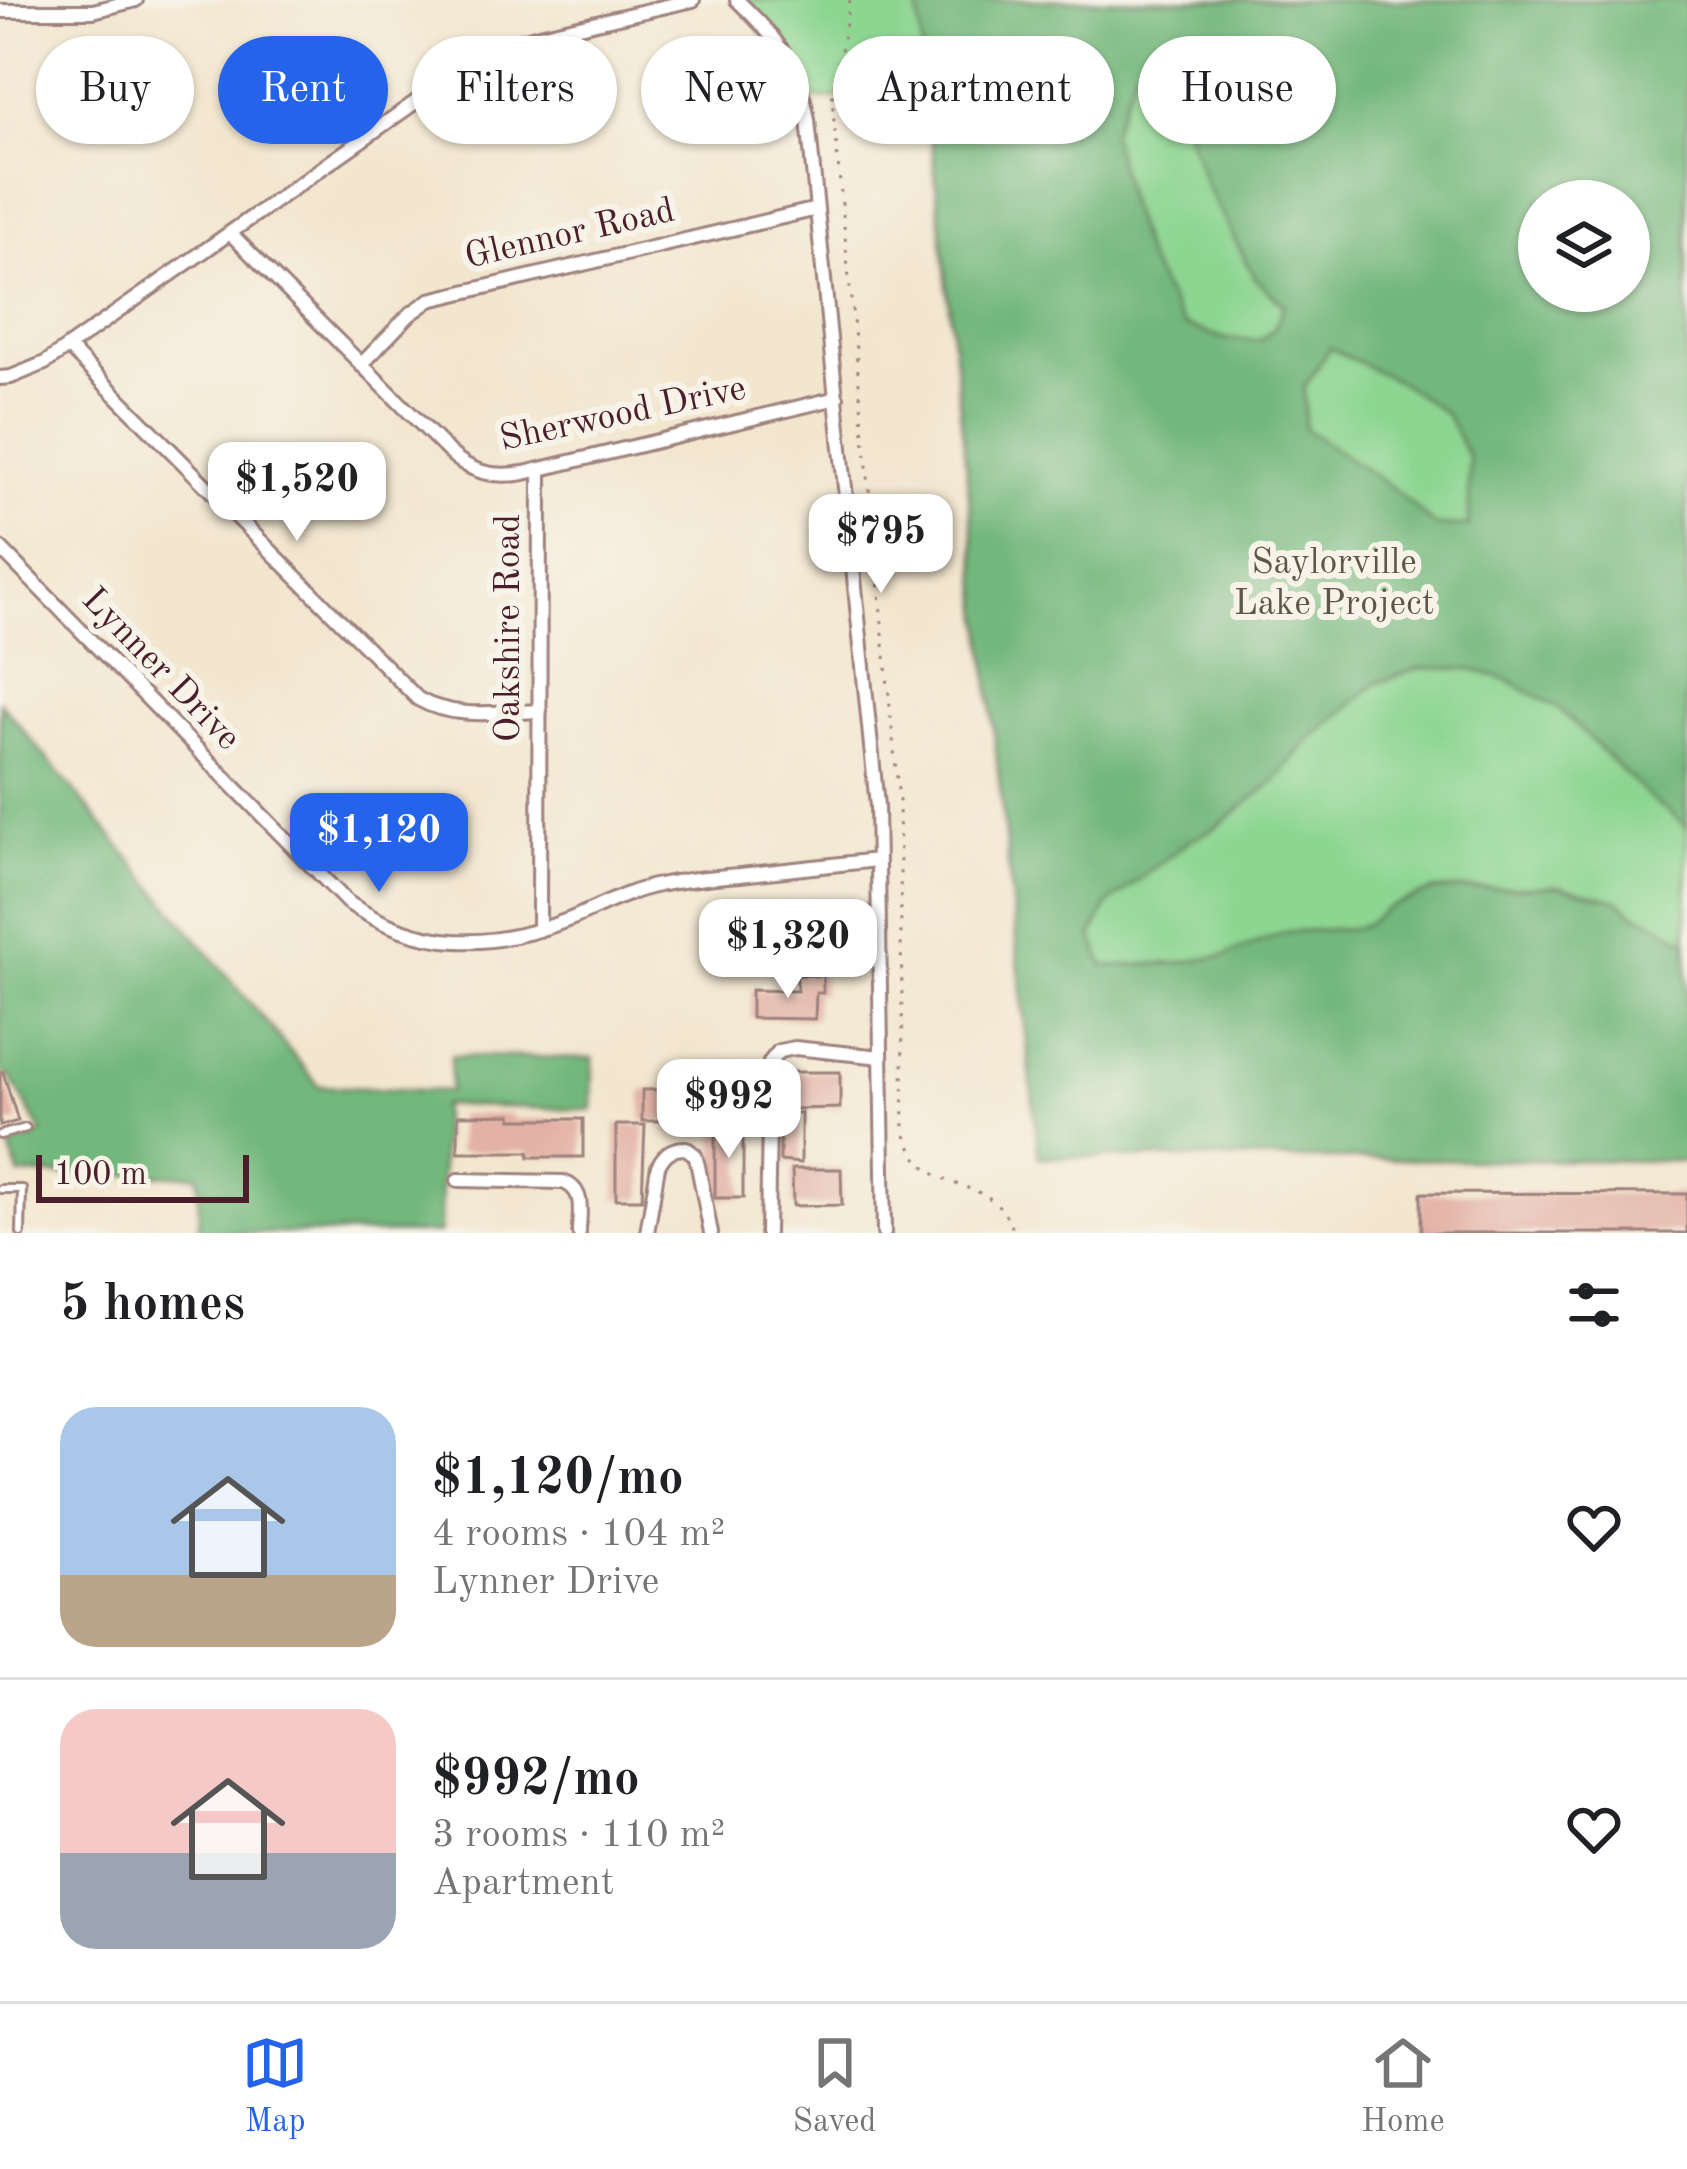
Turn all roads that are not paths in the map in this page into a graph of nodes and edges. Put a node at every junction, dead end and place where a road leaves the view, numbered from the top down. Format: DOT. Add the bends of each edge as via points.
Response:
graph roads {
  1 [pos="136,0"];
  2 [pos="693,0"];
  3 [pos="738,1"];
  4 [pos="0,11"];
  5 [pos="818,209"];
  6 [pos="230,233"];
  7 [pos="68,347"];
  8 [pos="361,364"];
  9 [pos="0,378"];
  10 [pos="837,398"];
  11 [pos="540,469"];
  12 [pos="0,548"];
  13 [pos="539,711"];
  14 [pos="878,860"];
  15 [pos="539,930"];
  16 [pos="881,1057"];
  17 [pos="26,1128"];
  18 [pos="0,1135"];
  19 [pos="458,1180"];
  20 [pos="0,1189"];
  21 [pos="21,1233"];
  22 [pos="579,1233"];
  23 [pos="647,1233"];
  24 [pos="711,1233"];
  25 [pos="767,1233"];
  26 [pos="884,1233"];
  1 -- 4 [label="street" via="93,11"];
  2 -- 6 [label="street" via="496,48"];
  3 -- 5 [label="street" via="793,64 802,86"];
  5 -- 8 [label="street, Glennor Road" via="430,300"];
  5 -- 10 [label="street"];
  6 -- 7 [label="street"];
  6 -- 8 [label="street, Sherwood Drive"];
  7 -- 9 [label="street"];
  7 -- 13 [label="street" via="418,698 455,712"];
  8 -- 11 [label="street, Sherwood Drive" via="460,463 502,476"];
  10 -- 11 [label="street, Sherwood Drive"];
  10 -- 14 [label="street"];
  11 -- 13 [label="street, Oakshire Road"];
  12 -- 15 [label="street, Lynner Drive" via="347,902 427,939"];
  13 -- 15 [label="street, Oakshire Road"];
  14 -- 15 [label="street, Lynner Drive" via="653,886"];
  14 -- 16 [label="street"];
  16 -- 25 [label="street" via="795,1048 770,1062"];
  16 -- 26 [label="street"];
  17 -- 18 [label="lane"];
  19 -- 22 [label="street" via="574,1186"];
  20 -- 21 [label="lane" via="22,1189"];
  23 -- 24 [label="street" via="658,1166 673,1148 694,1155"];
}
